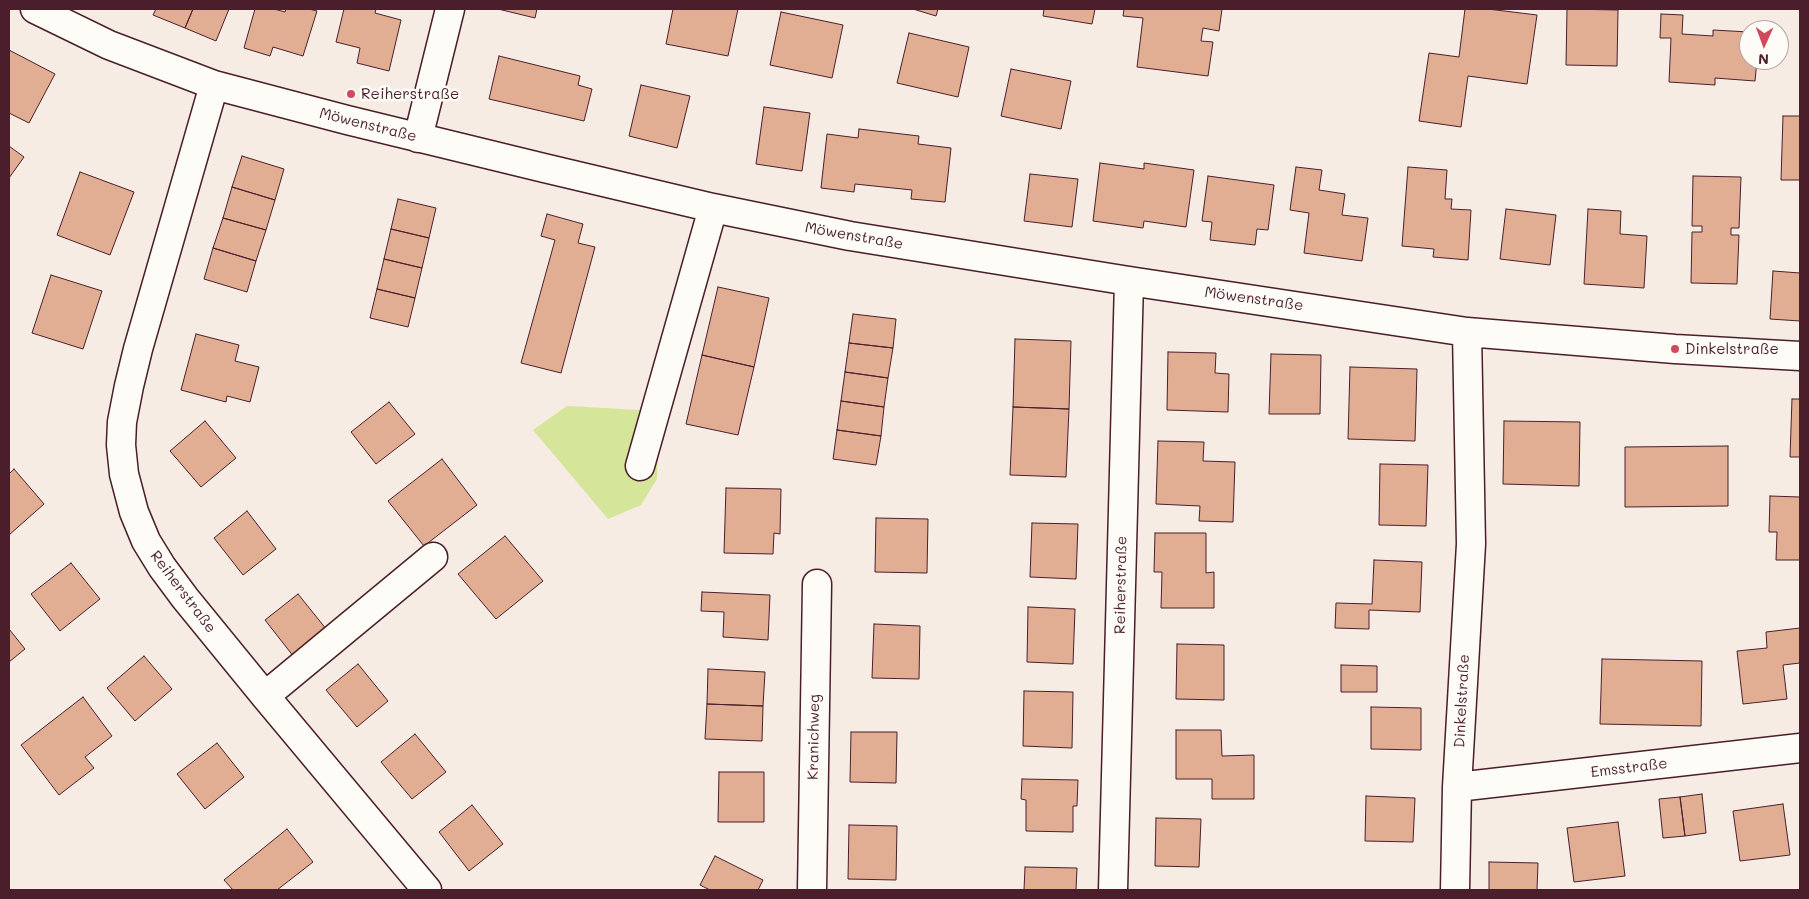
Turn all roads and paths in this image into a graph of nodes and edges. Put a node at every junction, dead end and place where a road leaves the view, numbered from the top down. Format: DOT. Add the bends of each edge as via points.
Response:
graph roads {
  1 [pos="35,9"];
  2 [pos="450,9"];
  3 [pos="214,86"];
  4 [pos="418,138"];
  5 [pos="713,208"];
  6 [pos="1128,281"];
  7 [pos="1467,332"];
  8 [pos="1800,356"];
  9 [pos="640,466"];
  10 [pos="433,557"];
  11 [pos="817,584"];
  12 [pos="265,696"];
  13 [pos="1800,748"];
  14 [pos="1457,787"];
  15 [pos="427,890"];
  16 [pos="812,890"];
  17 [pos="1114,890"];
  18 [pos="1455,890"];
  1 -- 3 [label="street, Möwenstraße" via="109,45"];
  2 -- 4 [label="street"];
  3 -- 4 [label="street, Möwenstraße"];
  3 -- 12 [label="street, Reiherstraße" via="138,349 122,422 122,455 134,512 146,541 184,598"];
  4 -- 5 [label="street, Möwenstraße"];
  5 -- 6 [label="street, Möwenstraße" via="850,236"];
  5 -- 9 [label="street"];
  6 -- 7 [label="street, Möwenstraße"];
  6 -- 17 [label="street, Reiherstraße"];
  7 -- 8 [label="street, Möwenstraße"];
  7 -- 14 [label="street, Dinkelstraße" via="1472,544"];
  10 -- 12 [label="street"];
  11 -- 16 [label="street, Kranichweg"];
  12 -- 15 [label="street, Reiherstraße"];
  13 -- 14 [label="street, Emsstraße"];
  14 -- 18 [label="street, Dinkelstraße"];
}
